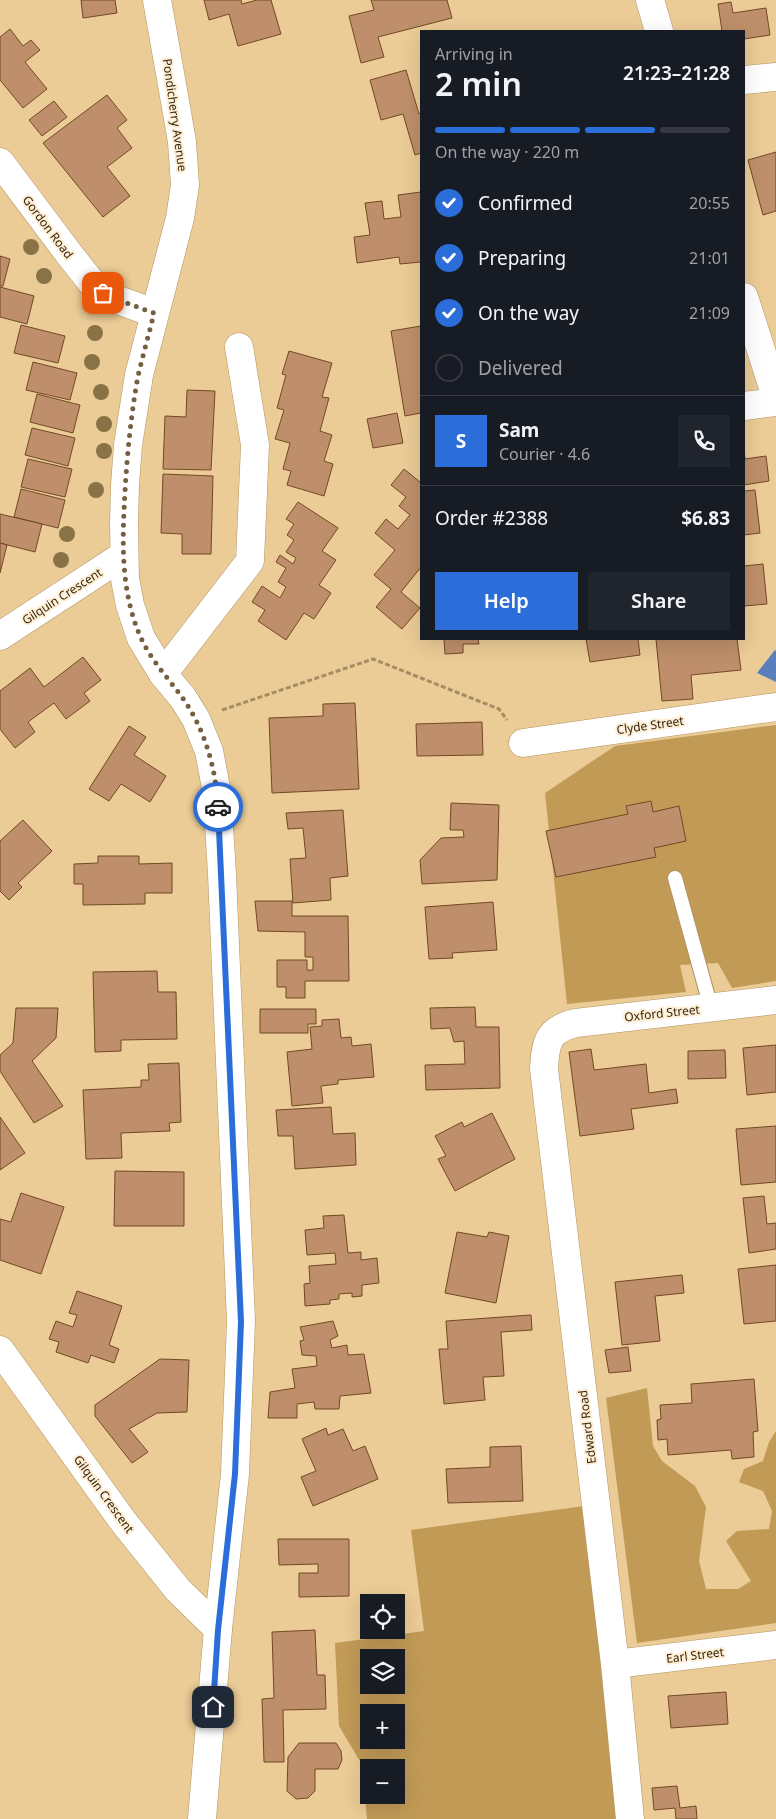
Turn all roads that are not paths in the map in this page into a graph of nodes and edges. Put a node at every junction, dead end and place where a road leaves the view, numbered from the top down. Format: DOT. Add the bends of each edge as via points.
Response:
graph roads {
  1 [pos="157,0"];
  2 [pos="650,0"];
  3 [pos="660,30"];
  4 [pos="776,77"];
  5 [pos="745,80"];
  6 [pos="0,162"];
  7 [pos="745,300"];
  8 [pos="154,313"];
  9 [pos="239,347"];
  10 [pos="776,397"];
  11 [pos="776,402"];
  12 [pos="745,406"];
  13 [pos="124,555"];
  14 [pos="0,636"];
  15 [pos="163,674"];
  16 [pos="776,707"];
  17 [pos="523,743"];
  18 [pos="675,878"];
  19 [pos="776,1000"];
  20 [pos="711,1008"];
  21 [pos="551,1036"];
  22 [pos="0,1350"];
  23 [pos="218,1630"];
  24 [pos="776,1645"];
  25 [pos="615,1664"];
  26 [pos="202,1819"];
  27 [pos="630,1819"];
  1 -- 8 [label="street, Pondicherry Avenue" via="182,142 185,184 180,218"];
  2 -- 3 [label="street"];
  4 -- 5 [label="street"];
  6 -- 8 [label="street, Gordon Road" via="96,288"];
  7 -- 10 [label="street"];
  8 -- 13 [label="street, Pondicherry Avenue" via="138,376 128,445"];
  9 -- 15 [label="street" via="255,445 250,561"];
  11 -- 12 [label="street"];
  13 -- 14 [label="street, Gilquin Crescent"];
  13 -- 15 [label="street, Pondicherry Avenue" via="130,606 141,638"];
  15 -- 23 [label="street, Pondicherry Avenue" via="196,719 209,751 217,793 222,874 241,1322 235,1474"];
  16 -- 17 [label="street, Clyde Street"];
  18 -- 20 [label="lane"];
  19 -- 20 [label="street, Oxford Street"];
  20 -- 21 [label="street, Oxford Street" via="576,1023"];
  21 -- 25 [label="street, Edward Road" via="545,1051 544,1068"];
  22 -- 23 [label="street, Gilquin Crescent" via="122,1520 178,1590"];
  23 -- 26 [label="street, Pondicherry Avenue"];
  24 -- 25 [label="street, Earl Street"];
  25 -- 27 [label="street, Edward Road"];
}
